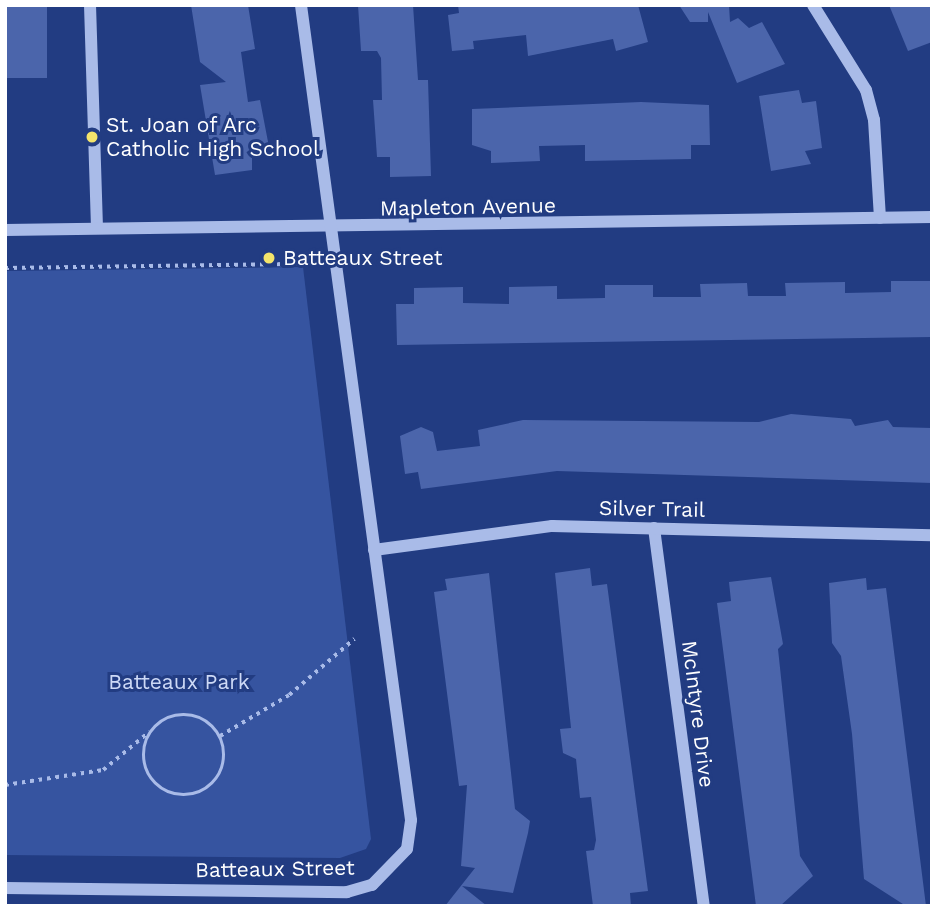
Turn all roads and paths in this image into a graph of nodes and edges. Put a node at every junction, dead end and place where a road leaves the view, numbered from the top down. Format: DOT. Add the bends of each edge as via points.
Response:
graph roads {
  1 [pos="90,5"];
  2 [pos="300,5"];
  3 [pos="813,5"];
  4 [pos="932,217"];
  5 [pos="880,218"];
  6 [pos="97,228"];
  7 [pos="329,229"];
  8 [pos="5,230"];
  9 [pos="308,264"];
  10 [pos="5,268"];
  11 [pos="654,528"];
  12 [pos="932,535"];
  13 [pos="374,550"];
  14 [pos="354,639"];
  15 [pos="153,728"];
  16 [pos="220,736"];
  17 [pos="5,785"];
  18 [pos="5,888"];
  19 [pos="704,906"];
  1 -- 6 [label="street"];
  2 -- 7 [label="street, Batteaux Street"];
  3 -- 5 [label="street" via="866,90 874,120"];
  4 -- 5 [label="street, Mapleton Avenue"];
  5 -- 7 [label="street, Mapleton Avenue"];
  6 -- 7 [label="street, Mapleton Avenue"];
  6 -- 8 [label="street, Mapleton Avenue"];
  7 -- 13 [label="street, Batteaux Street"];
  9 -- 10 [label="path"];
  11 -- 12 [label="street, Silver Trail"];
  11 -- 13 [label="street, Silver Trail" via="552,526"];
  11 -- 19 [label="street, McIntyre Drive"];
  13 -- 18 [label="street, Batteaux Street" via="411,820 407,849 392,870 347,892"];
  14 -- 16 [label="path" via="289,695"];
  15 -- 16 [label="path" via="189,714"];
  15 -- 16 [label="path" via="145,766 172,793 210,786 223,762"];
  15 -- 17 [label="path" via="103,770"];
}
